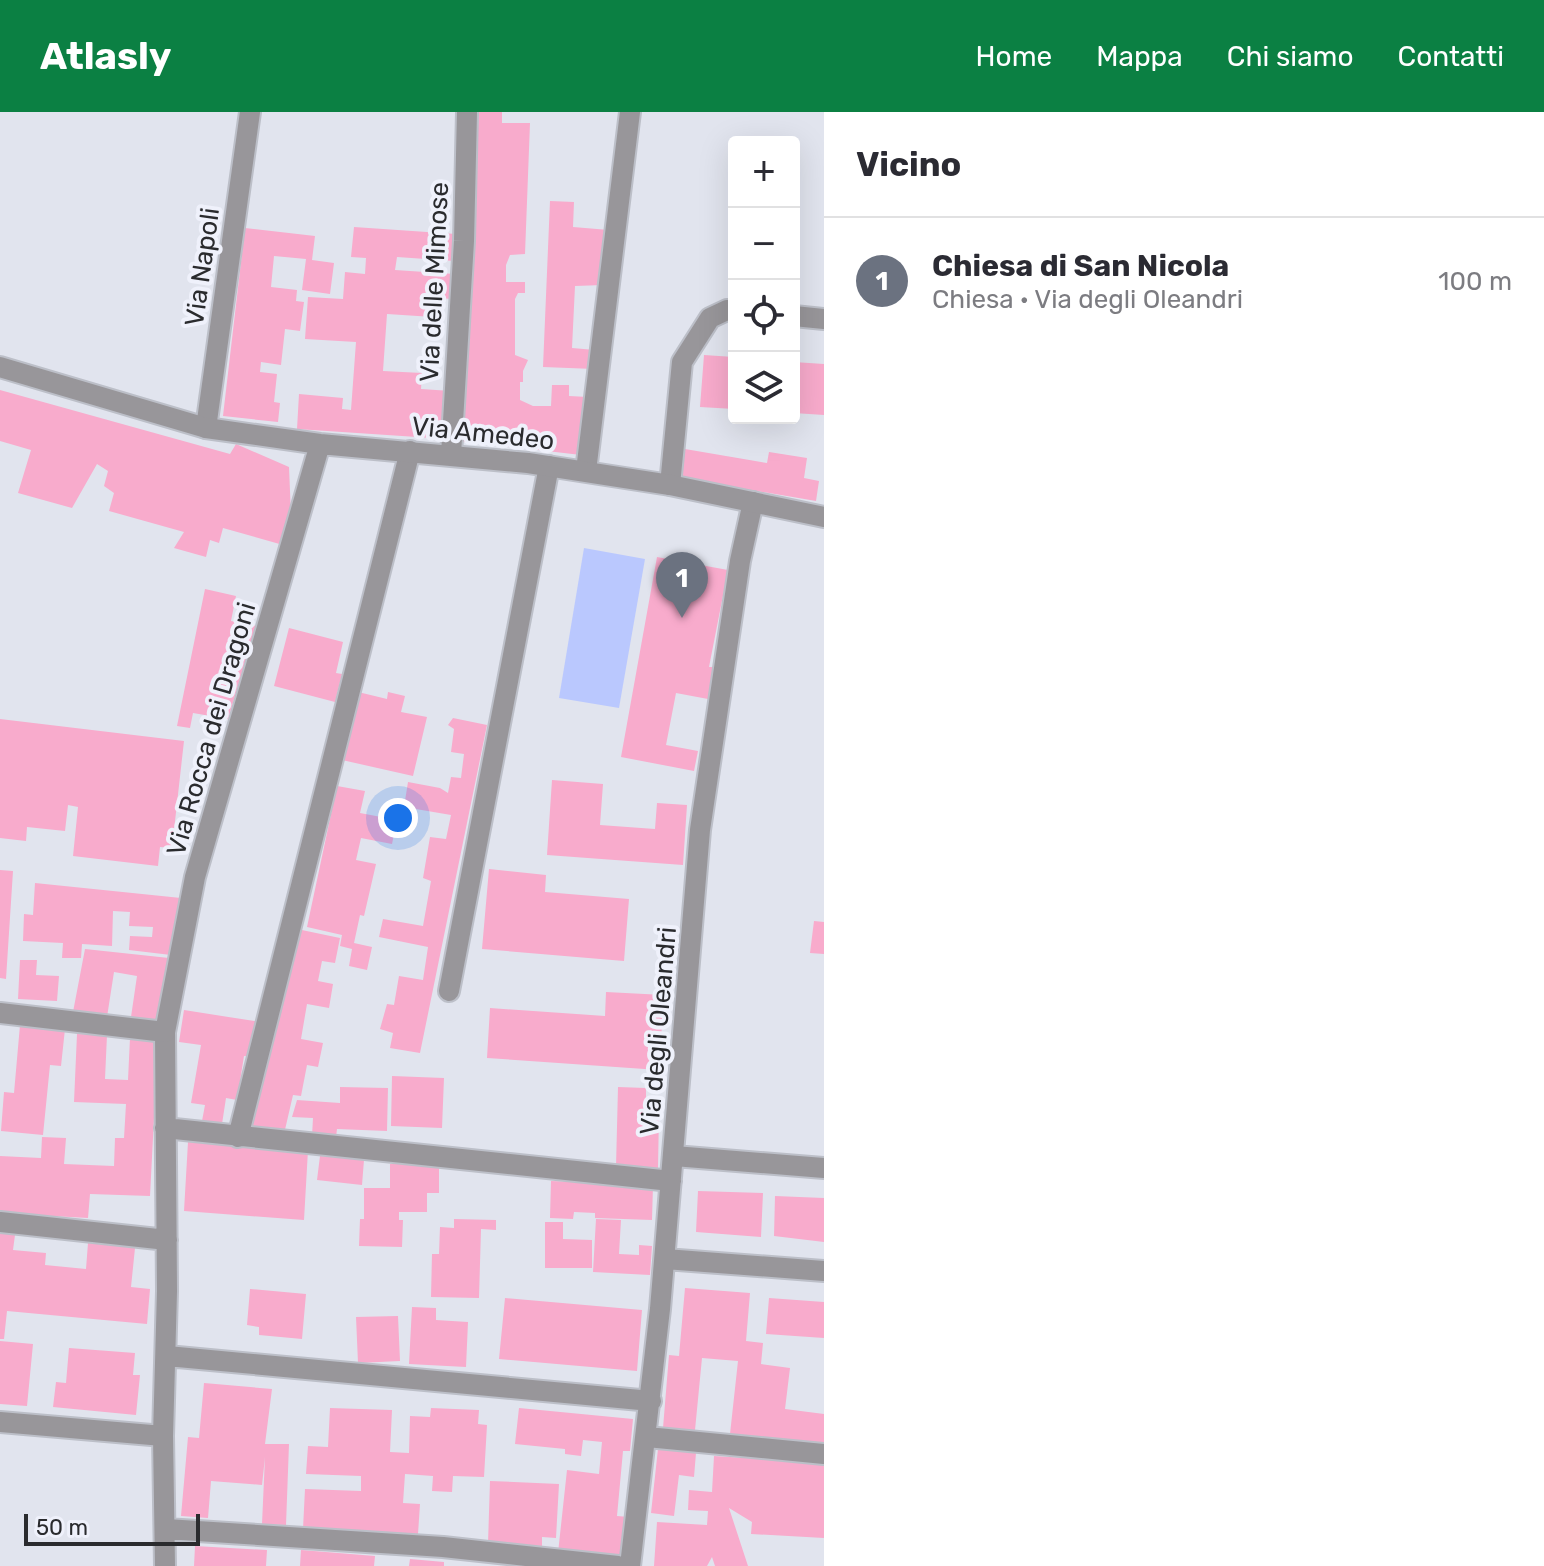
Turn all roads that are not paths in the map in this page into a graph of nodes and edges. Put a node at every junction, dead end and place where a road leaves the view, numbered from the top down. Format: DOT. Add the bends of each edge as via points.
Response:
graph roads {
  1 [pos="250,112"];
  2 [pos="467,112"];
  3 [pos="630,112"];
  4 [pos="728,310"];
  5 [pos="800,317"];
  6 [pos="824,319"];
  7 [pos="0,367"];
  8 [pos="206,428"];
  9 [pos="320,444"];
  10 [pos="410,451"];
  11 [pos="451,454"];
  12 [pos="549,466"];
  13 [pos="586,471"];
  14 [pos="670,485"];
  15 [pos="753,502"];
  16 [pos="824,517"];
  17 [pos="449,991"];
  18 [pos="0,1013"];
  19 [pos="165,1032"];
  20 [pos="165,1128"];
  21 [pos="238,1137"];
  22 [pos="674,1156"];
  23 [pos="824,1168"];
  24 [pos="671,1181"];
  25 [pos="0,1222"];
  26 [pos="167,1240"];
  27 [pos="665,1259"];
  28 [pos="824,1271"];
  29 [pos="167,1356"];
  30 [pos="651,1401"];
  31 [pos="0,1422"];
  32 [pos="163,1436"];
  33 [pos="647,1437"];
  34 [pos="824,1454"];
  35 [pos="166,1529"];
  36 [pos="165,1566"];
  37 [pos="618,1566"];
  38 [pos="630,1566"];
  1 -- 8 [label="street, Via Napoli"];
  2 -- 11 [label="street, Via delle Mimose"];
  3 -- 13 [label="street"];
  4 -- 14 [label="street" via="710,318 682,362"];
  5 -- 6 [label="street"];
  7 -- 8 [label="street, Via Amedeo"];
  8 -- 9 [label="street, Via Amedeo"];
  9 -- 10 [label="street, Via Amedeo"];
  9 -- 19 [label="street, Via Rocca dei Dragoni" via="195,877"];
  10 -- 11 [label="street, Via Amedeo"];
  10 -- 21 [label="street"];
  11 -- 12 [label="street, Via Amedeo"];
  12 -- 13 [label="street, Via Amedeo"];
  12 -- 17 [label="street"];
  13 -- 14 [label="street, Via Amedeo"];
  14 -- 15 [label="street, Via Amedeo"];
  15 -- 16 [label="street, Via Amedeo"];
  15 -- 22 [label="street, Via degli Oleandri" via="700,830"];
  18 -- 19 [label="street"];
  19 -- 20 [label="street, Via Rocca dei Dragoni"];
  20 -- 21 [label="street"];
  20 -- 26 [label="street, Via Rocca dei Dragoni"];
  21 -- 24 [label="street"];
  22 -- 23 [label="street"];
  22 -- 24 [label="street, Via degli Oleandri"];
  24 -- 27 [label="street, Via degli Oleandri"];
  25 -- 26 [label="street"];
  26 -- 29 [label="street, Via Rocca dei Dragoni"];
  27 -- 28 [label="street"];
  27 -- 30 [label="street, Via degli Oleandri"];
  29 -- 30 [label="street"];
  29 -- 32 [label="street, Via Rocca dei Dragoni"];
  30 -- 33 [label="street, Via degli Oleandri"];
  31 -- 32 [label="street"];
  32 -- 35 [label="street, Via Rocca dei Dragoni"];
  33 -- 34 [label="street"];
  33 -- 38 [label="street, Via degli Oleandri"];
  35 -- 36 [label="street, Via Rocca dei Dragoni"];
  35 -- 37 [label="street" via="443,1547"];
}
